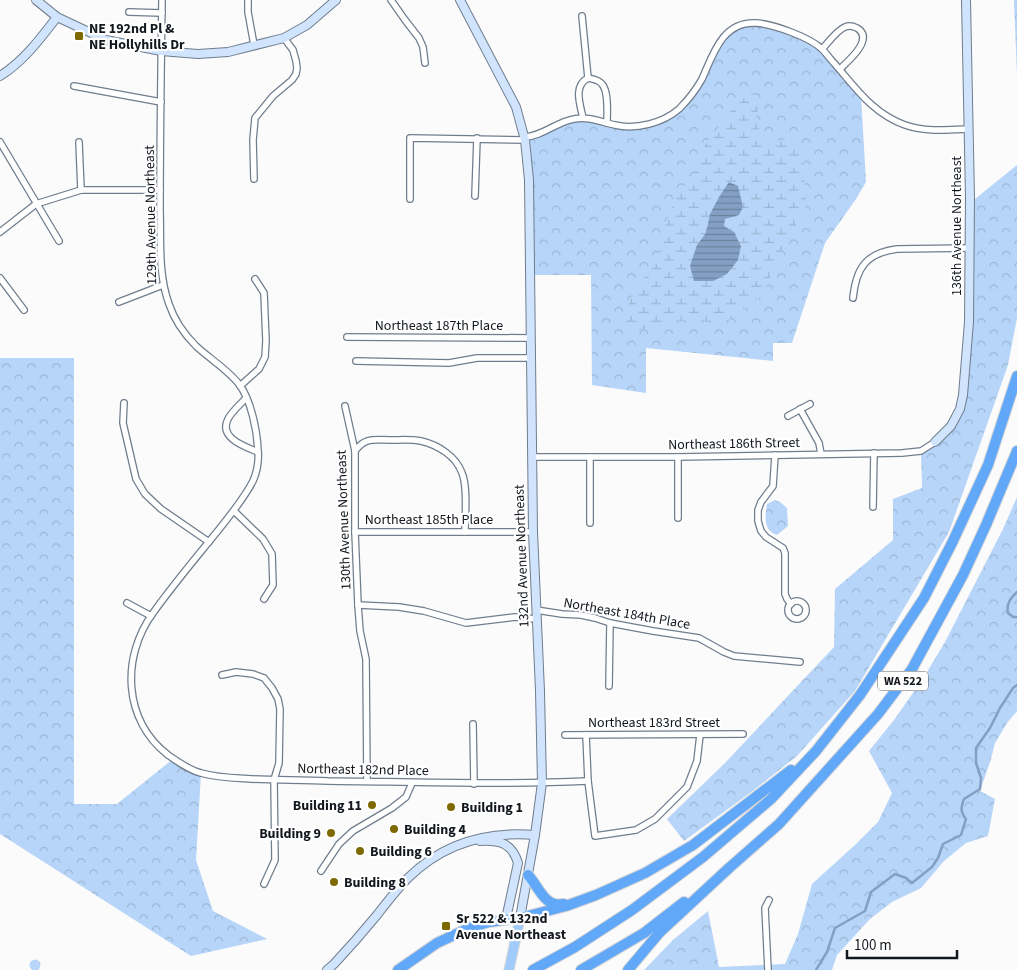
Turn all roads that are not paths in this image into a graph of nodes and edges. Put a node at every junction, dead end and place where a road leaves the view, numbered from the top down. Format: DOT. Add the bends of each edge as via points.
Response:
graph roads {
  1 [pos="36,0"];
  2 [pos="162,0"];
  3 [pos="248,0"];
  4 [pos="336,0"];
  5 [pos="391,0"];
  6 [pos="460,0"];
  7 [pos="966,0"];
  8 [pos="129,12"];
  9 [pos="162,13"];
  10 [pos="582,16"];
  11 [pos="57,17"];
  12 [pos="284,38"];
  13 [pos="254,46"];
  14 [pos="822,48"];
  15 [pos="161,52"];
  16 [pos="425,62"];
  17 [pos="840,69"];
  18 [pos="0,76"];
  19 [pos="588,78"];
  20 [pos="74,86"];
  21 [pos="161,102"];
  22 [pos="583,118"];
  23 [pos="608,124"];
  24 [pos="969,130"];
  25 [pos="477,138"];
  26 [pos="525,139"];
  27 [pos="0,142"];
  28 [pos="79,142"];
  29 [pos="254,179"];
  30 [pos="81,190"];
  31 [pos="160,190"];
  32 [pos="475,196"];
  33 [pos="410,199"];
  34 [pos="36,204"];
  35 [pos="0,232"];
  36 [pos="59,241"];
  37 [pos="970,248"];
  38 [pos="0,278"];
  39 [pos="255,279"];
  40 [pos="163,285"];
  41 [pos="853,298"];
  42 [pos="118,302"];
  43 [pos="24,310"];
  44 [pos="347,336"];
  45 [pos="531,338"];
  46 [pos="531,358"];
  47 [pos="356,361"];
  48 [pos="1017,376"];
  49 [pos="240,386"];
  50 [pos="246,398"];
  51 [pos="124,403"];
  52 [pos="810,404"];
  53 [pos="345,406"];
  54 [pos="800,409"];
  55 [pos="788,416"];
  56 [pos="935,442"];
  57 [pos="355,451"];
  58 [pos="1017,451"];
  59 [pos="258,452"];
  60 [pos="874,453"];
  61 [pos="822,454"];
  62 [pos="775,455"];
  63 [pos="532,457"];
  64 [pos="590,457"];
  65 [pos="678,457"];
  66 [pos="873,507"];
  67 [pos="234,510"];
  68 [pos="678,518"];
  69 [pos="590,523"];
  70 [pos="355,532"];
  71 [pos="465,532"];
  72 [pos="533,532"];
  73 [pos="209,542"];
  74 [pos="264,599"];
  75 [pos="127,603"];
  76 [pos="791,604"];
  77 [pos="358,605"];
  78 [pos="536,614"];
  79 [pos="151,616"];
  80 [pos="610,622"];
  81 [pos="800,662"];
  82 [pos="222,675"];
  83 [pos="609,686"];
  84 [pos="473,724"];
  85 [pos="743,734"];
  86 [pos="565,735"];
  87 [pos="586,735"];
  88 [pos="700,735"];
  89 [pos="816,751"];
  90 [pos="185,766"];
  91 [pos="274,780"];
  92 [pos="588,781"];
  93 [pos="367,782"];
  94 [pos="412,782"];
  95 [pos="542,783"];
  96 [pos="474,784"];
  97 [pos="535,835"];
  98 [pos="466,842"];
  99 [pos="729,868"];
  100 [pos="321,871"];
  101 [pos="528,875"];
  102 [pos="264,884"];
  103 [pos="769,900"];
  104 [pos="577,902"];
  105 [pos="520,918"];
  106 [pos="506,919"];
  107 [pos="327,970"];
  108 [pos="398,970"];
  109 [pos="509,970"];
  110 [pos="533,970"];
  111 [pos="582,970"];
  112 [pos="628,970"];
  113 [pos="768,970"];
  1 -- 11 [label="street"];
  2 -- 9 [label="street, 129th Avenue Northeast"];
  3 -- 13 [label="street"];
  4 -- 12 [label="street" via="307,25"];
  5 -- 16 [label="street" via="424,47"];
  6 -- 26 [label="street, 132nd Avenue Northeast" via="511,96"];
  7 -- 24 [label="street, 136th Avenue Northeast"];
  8 -- 9 [label="street"];
  9 -- 15 [label="street, 129th Avenue Northeast"];
  10 -- 19 [label="street"];
  11 -- 15 [label="street" via="106,40"];
  11 -- 18 [label="street" via="28,53"];
  12 -- 13 [label="street"];
  12 -- 29 [label="street" via="293,50 296,74 255,118"];
  13 -- 15 [label="street" via="198,54"];
  14 -- 17 [label="street"];
  14 -- 17 [label="street" via="845,27 858,29 863,37 862,43"];
  14 -- 23 [label="street" via="767,24 745,24 722,38 701,80 678,110 644,126"];
  15 -- 21 [label="street, 129th Avenue Northeast"];
  17 -- 24 [label="street" via="867,101 889,118 920,128"];
  19 -- 22 [label="street" via="583,80 578,90"];
  19 -- 23 [label="street" via="602,84 606,90"];
  20 -- 21 [label="street"];
  21 -- 31 [label="street, 129th Avenue Northeast"];
  22 -- 23 [label="street"];
  22 -- 26 [label="street" via="572,119"];
  24 -- 37 [label="street, 136th Avenue Northeast"];
  25 -- 26 [label="street"];
  25 -- 32 [label="street"];
  25 -- 33 [label="street" via="410,138"];
  26 -- 45 [label="street, 132nd Avenue Northeast" via="529,180"];
  27 -- 34 [label="street"];
  28 -- 30 [label="street"];
  30 -- 31 [label="street"];
  30 -- 34 [label="street"];
  31 -- 40 [label="street, 129th Avenue Northeast"];
  34 -- 35 [label="street"];
  34 -- 36 [label="street"];
  37 -- 41 [label="street" via="897,249 877,254 868,260 857,276"];
  37 -- 56 [label="street, 136th Avenue Northeast" via="963,395 952,426"];
  38 -- 43 [label="street"];
  39 -- 49 [label="street" via="264,293 265,357 259,369"];
  40 -- 42 [label="street"];
  40 -- 49 [label="street, 129th Avenue Northeast" via="169,306 195,345"];
  44 -- 45 [label="street, Northeast 187th Place"];
  45 -- 46 [label="street, 132nd Avenue Northeast"];
  46 -- 47 [label="street" via="477,358 449,363"];
  46 -- 63 [label="street, 132nd Avenue Northeast"];
  48 -- 89 [label="highway, WA 522" via="988,465 924,598 860,695"];
  49 -- 50 [label="street, 129th Avenue Northeast"];
  50 -- 59 [label="street, 129th Avenue Northeast" via="253,417"];
  50 -- 59 [label="street" via="228,419 226,429 228,435 242,446"];
  51 -- 73 [label="street" via="123,423 136,479 145,494"];
  52 -- 54 [label="street"];
  53 -- 57 [label="street, 130th Avenue Northeast"];
  54 -- 55 [label="street"];
  54 -- 61 [label="street"];
  56 -- 60 [label="street, Northeast 186th Street" via="921,451"];
  57 -- 70 [label="street, 130th Avenue Northeast"];
  57 -- 71 [label="street" via="368,440 412,440 445,452 463,474"];
  58 -- 99 [label="highway, WA 522" via="964,574 912,669 878,714 779,824"];
  59 -- 67 [label="street, 129th Avenue Northeast" via="258,468 253,481"];
  60 -- 61 [label="street, Northeast 186th Street"];
  60 -- 66 [label="street"];
  61 -- 62 [label="street, Northeast 186th Street"];
  62 -- 65 [label="street, Northeast 186th Street"];
  62 -- 76 [label="street" via="773,486 761,502 758,521 766,537 783,548 786,594"];
  63 -- 64 [label="street, Northeast 186th Street"];
  63 -- 72 [label="street, 132nd Avenue Northeast"];
  64 -- 65 [label="street, Northeast 186th Street"];
  64 -- 69 [label="street"];
  65 -- 68 [label="street"];
  67 -- 73 [label="street, 129th Avenue Northeast"];
  67 -- 74 [label="street" via="263,539 272,554 272,585"];
  70 -- 71 [label="street, Northeast 185th Place"];
  70 -- 77 [label="street, 130th Avenue Northeast"];
  71 -- 72 [label="street, Northeast 185th Place"];
  72 -- 78 [label="street, 132nd Avenue Northeast"];
  73 -- 79 [label="street, 129th Avenue Northeast"];
  75 -- 79 [label="street"];
  77 -- 78 [label="street, Northeast 184th Place" via="399,607 466,623"];
  77 -- 93 [label="street, 130th Avenue Northeast" via="366,659"];
  78 -- 80 [label="street, Northeast 184th Place" via="581,615"];
  78 -- 95 [label="street, 132nd Avenue Northeast"];
  79 -- 90 [label="street, 129th Avenue Northeast" via="138,642 132,665 131,688 135,709 159,748"];
  80 -- 81 [label="street, Northeast 184th Place" via="699,638 734,656"];
  80 -- 83 [label="street"];
  82 -- 91 [label="street" via="236,672 264,678 278,699 279,763"];
  84 -- 96 [label="street"];
  85 -- 88 [label="street, Northeast 183rd Street"];
  86 -- 87 [label="street, Northeast 183rd Street"];
  87 -- 88 [label="street, Northeast 183rd Street"];
  87 -- 92 [label="street"];
  88 -- 92 [label="street" via="697,761 687,787 655,819 636,830 595,836"];
  89 -- 104 [label="highway" via="693,845 645,873"];
  89 -- 110 [label="highway, WA 522" via="771,799 703,857 632,910"];
  90 -- 91 [label="street, Northeast 182nd Place" via="219,777"];
  91 -- 93 [label="street, Northeast 182nd Place"];
  91 -- 102 [label="street" via="275,860"];
  92 -- 95 [label="street, Northeast 182nd Place"];
  93 -- 94 [label="street, Northeast 182nd Place"];
  94 -- 96 [label="street, Northeast 182nd Place"];
  94 -- 100 [label="street" via="406,797 353,831 339,844"];
  95 -- 96 [label="street, Northeast 182nd Place"];
  95 -- 97 [label="street, 132nd Avenue Northeast"];
  97 -- 98 [label="street" via="494,835"];
  97 -- 101 [label="street, 132nd Avenue Northeast"];
  98 -- 106 [label="street" via="495,841 505,844 516,854 518,863"];
  98 -- 107 [label="street" via="420,868"];
  99 -- 111 [label="highway, WA 522" via="644,933"];
  99 -- 112 [label="highway" via="660,932"];
  101 -- 104 [label="highway" via="549,902"];
  101 -- 105 [label="street, 132nd Avenue Northeast"];
  103 -- 113 [label="street" via="765,908"];
  104 -- 105 [label="highway"];
  105 -- 106 [label="highway"];
  105 -- 109 [label="main road, 132nd Avenue Northeast"];
  106 -- 108 [label="highway" via="459,932"];
}
